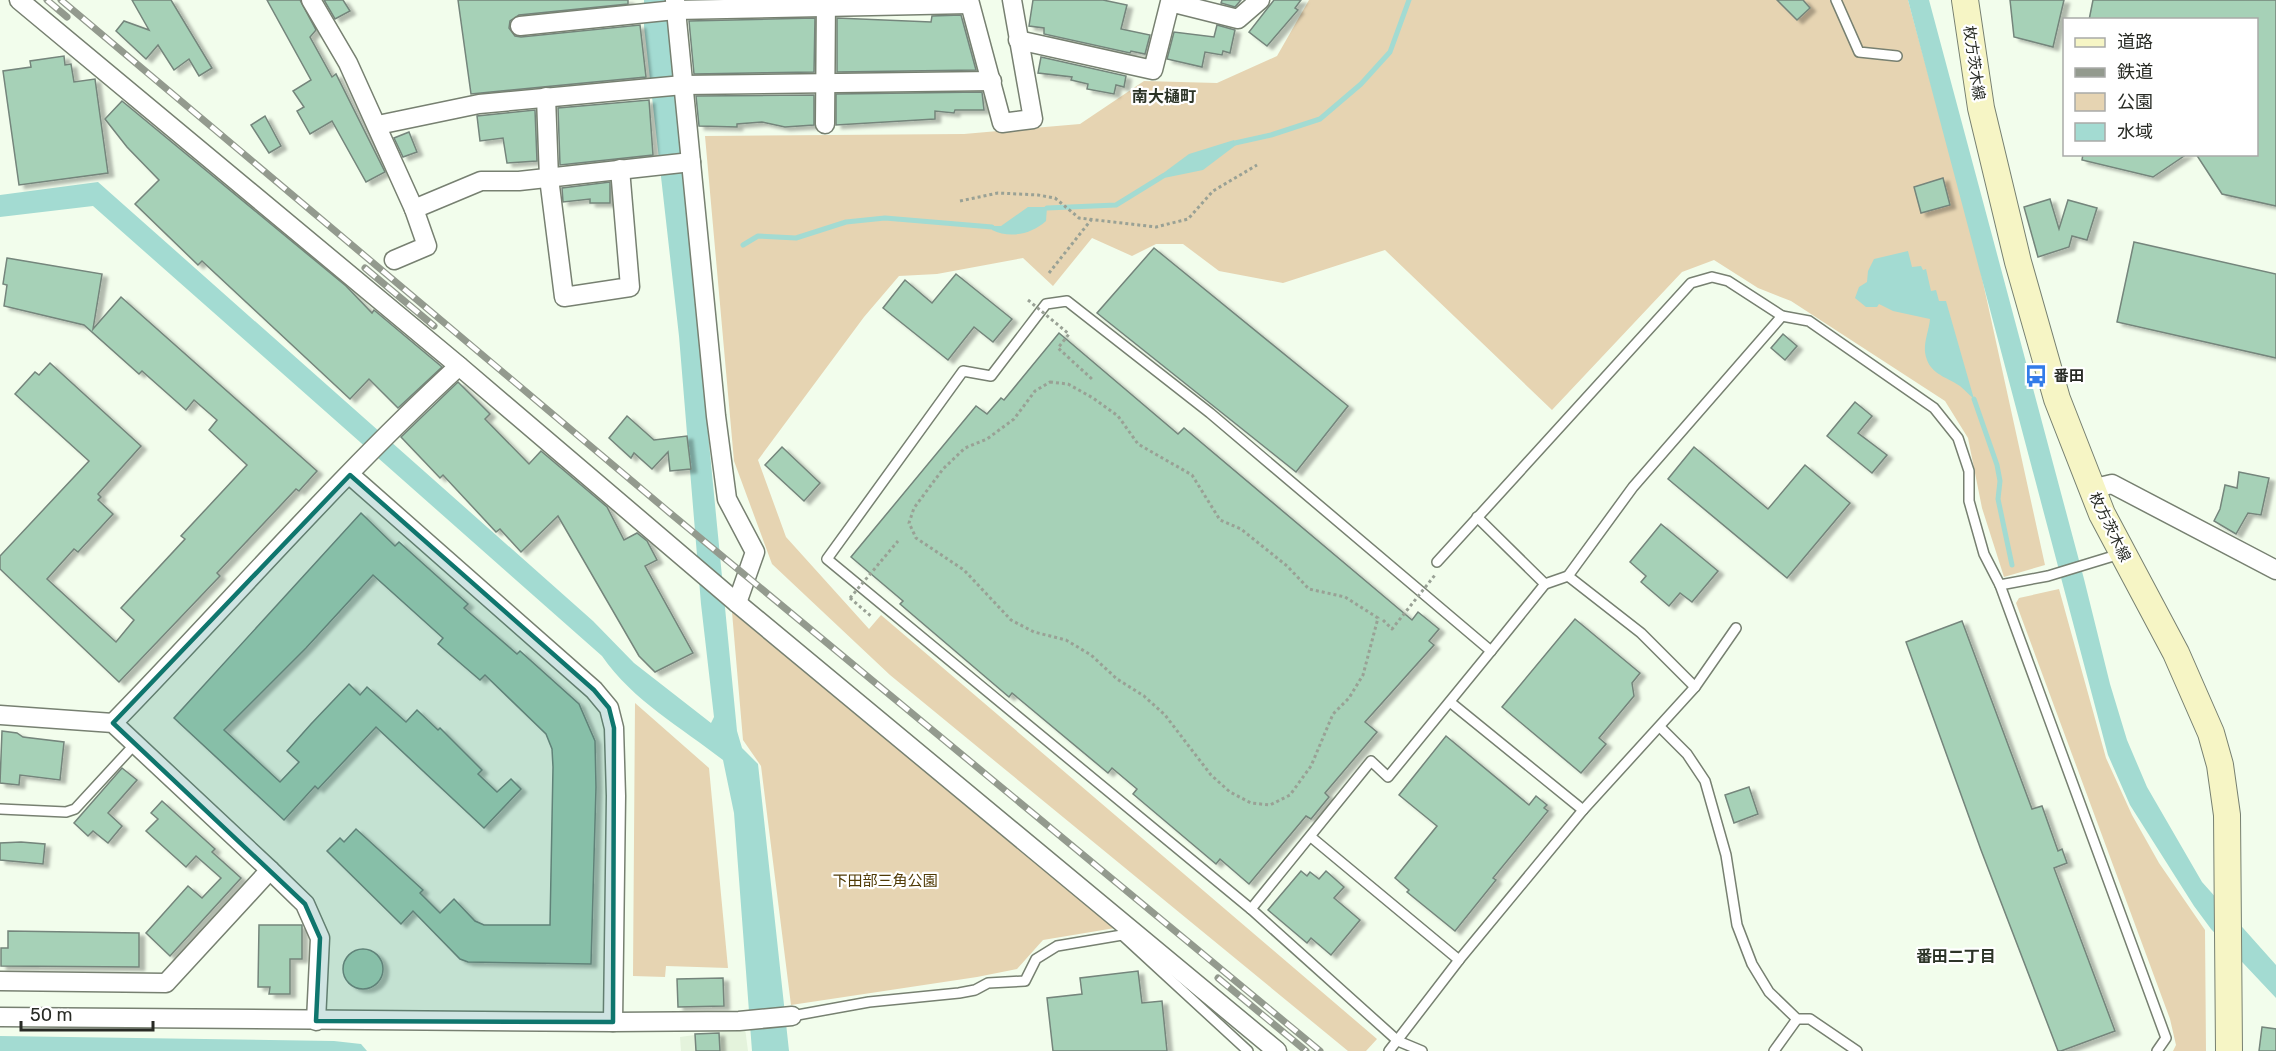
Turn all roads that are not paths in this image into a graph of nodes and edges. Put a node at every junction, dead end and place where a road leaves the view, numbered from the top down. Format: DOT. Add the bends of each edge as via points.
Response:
graph roads {
  1 [pos="20,0"];
  2 [pos="310,0"];
  3 [pos="1012,0"];
  4 [pos="1260,0"];
  5 [pos="1836,0"];
  6 [pos="1965,0"];
  7 [pos="1165,1"];
  8 [pos="969,2"];
  9 [pos="826,3"];
  10 [pos="675,5"];
  11 [pos="637,7"];
  12 [pos="520,26"];
  13 [pos="1018,40"];
  14 [pos="1897,56"];
  15 [pos="992,81"];
  16 [pos="826,83"];
  17 [pos="683,85"];
  18 [pos="546,97"];
  19 [pos="825,124"];
  20 [pos="378,125"];
  21 [pos="691,162"];
  22 [pos="620,170"];
  23 [pos="549,177"];
  24 [pos="414,209"];
  25 [pos="394,260"];
  26 [pos="1782,316"];
  27 [pos="459,366"];
  28 [pos="350,475"];
  29 [pos="2091,489"];
  30 [pos="1477,517"];
  31 [pos="2122,553"];
  32 [pos="1437,562"];
  33 [pos="2276,570"];
  34 [pos="1568,576"];
  35 [pos="1545,584"];
  36 [pos="2000,585"];
  37 [pos="737,603"];
  38 [pos="1736,628"];
  39 [pos="1491,651"];
  40 [pos="1695,687"];
  41 [pos="1450,702"];
  42 [pos="0,715"];
  43 [pos="113,723"];
  44 [pos="1660,728"];
  45 [pos="135,744"];
  46 [pos="0,809"];
  47 [pos="1583,810"];
  48 [pos="1311,837"];
  49 [pos="270,870"];
  50 [pos="1251,909"];
  51 [pos="1459,960"];
  52 [pos="0,981"];
  53 [pos="792,1016"];
  54 [pos="0,1017"];
  55 [pos="1797,1019"];
  56 [pos="316,1021"];
  57 [pos="613,1022"];
  58 [pos="1398,1041"];
  59 [pos="1248,1051"];
  60 [pos="1277,1051"];
  61 [pos="1389,1051"];
  62 [pos="1422,1051"];
  63 [pos="1774,1051"];
  64 [pos="1857,1051"];
  65 [pos="2158,1051"];
  66 [pos="2229,1051"];
  1 -- 27 [label="street"];
  2 -- 20 [label="street" via="348,63"];
  3 -- 13 [label="street"];
  4 -- 7 [label="street" via="1238,20"];
  5 -- 14 [label="lane" via="1859,52"];
  6 -- 29 [label="main road, 枚方茨木線" via="1981,108 2018,262 2057,399"];
  7 -- 13 [label="street" via="1153,70"];
  8 -- 9 [label="street"];
  8 -- 15 [label="street"];
  9 -- 10 [label="street"];
  9 -- 16 [label="street"];
  10 -- 11 [label="street"];
  10 -- 17 [label="street"];
  11 -- 12 [label="street"];
  13 -- 15 [label="street" via="1033,119 1002,123"];
  15 -- 16 [label="street"];
  16 -- 17 [label="street"];
  16 -- 19 [label="street"];
  17 -- 18 [label="street"];
  17 -- 21 [label="street"];
  18 -- 20 [label="street" via="479,104"];
  18 -- 23 [label="street"];
  20 -- 24 [label="street"];
  21 -- 22 [label="street"];
  21 -- 37 [label="street" via="727,499 755,552"];
  22 -- 23 [label="street"];
  22 -- 23 [label="street" via="630,287 564,297"];
  23 -- 24 [label="street" via="481,181"];
  24 -- 25 [label="street" via="427,246"];
  26 -- 30 [label="lane" via="1728,281 1712,277 1690,283"];
  26 -- 34 [label="lane" via="1634,488"];
  26 -- 36 [label="lane" via="1809,321 1934,408 1958,438 1969,471 1969,501 1984,554"];
  27 -- 28 [label="street" via="388,431"];
  27 -- 37 [label="street"];
  28 -- 43 [label="street"];
  28 -- 57 [label="street" via="594,690 609,708 614,728 616,796"];
  29 -- 31 [label="main road, 枚方茨木線"];
  29 -- 33 [label="street" via="2112,484"];
  30 -- 32 [label="lane"];
  30 -- 35 [label="lane"];
  31 -- 36 [label="lane" via="2048,576"];
  31 -- 66 [label="main road, 枚方茨木線" via="2176,653 2211,733 2220,765 2227,815"];
  34 -- 35 [label="lane"];
  34 -- 40 [label="lane" via="1641,633"];
  35 -- 39 [label="lane"];
  36 -- 65 [label="lane" via="2166,1038"];
  37 -- 60 [label="street"];
  38 -- 40 [label="lane"];
  39 -- 41 [label="lane"];
  39 -- 50 [label="lane" via="1210,413 1068,301 1046,304 990,376 963,371 827,559"];
  40 -- 44 [label="lane"];
  41 -- 47 [label="lane"];
  41 -- 48 [label="lane" via="1388,777 1371,761"];
  42 -- 43 [label="street"];
  43 -- 45 [label="street"];
  44 -- 47 [label="lane"];
  44 -- 55 [label="lane" via="1687,754 1705,781 1726,855 1737,925 1752,964 1770,992"];
  45 -- 46 [label="lane" via="75,809"];
  45 -- 49 [label="street"];
  47 -- 51 [label="lane"];
  48 -- 50 [label="lane"];
  48 -- 51 [label="lane"];
  49 -- 52 [label="street" via="166,983"];
  49 -- 56 [label="street" via="305,904 320,938"];
  50 -- 58 [label="lane"];
  51 -- 58 [label="lane"];
  53 -- 57 [label="street" via="739,1021"];
  53 -- 59 [label="lane" via="869,1002 959,993 988,983 1024,981 1036,959 1057,946 1122,935"];
  54 -- 56 [label="street"];
  55 -- 63 [label="lane"];
  55 -- 64 [label="lane" via="1810,1019"];
  56 -- 57 [label="street"];
  58 -- 61 [label="lane"];
  58 -- 62 [label="lane"];
}
